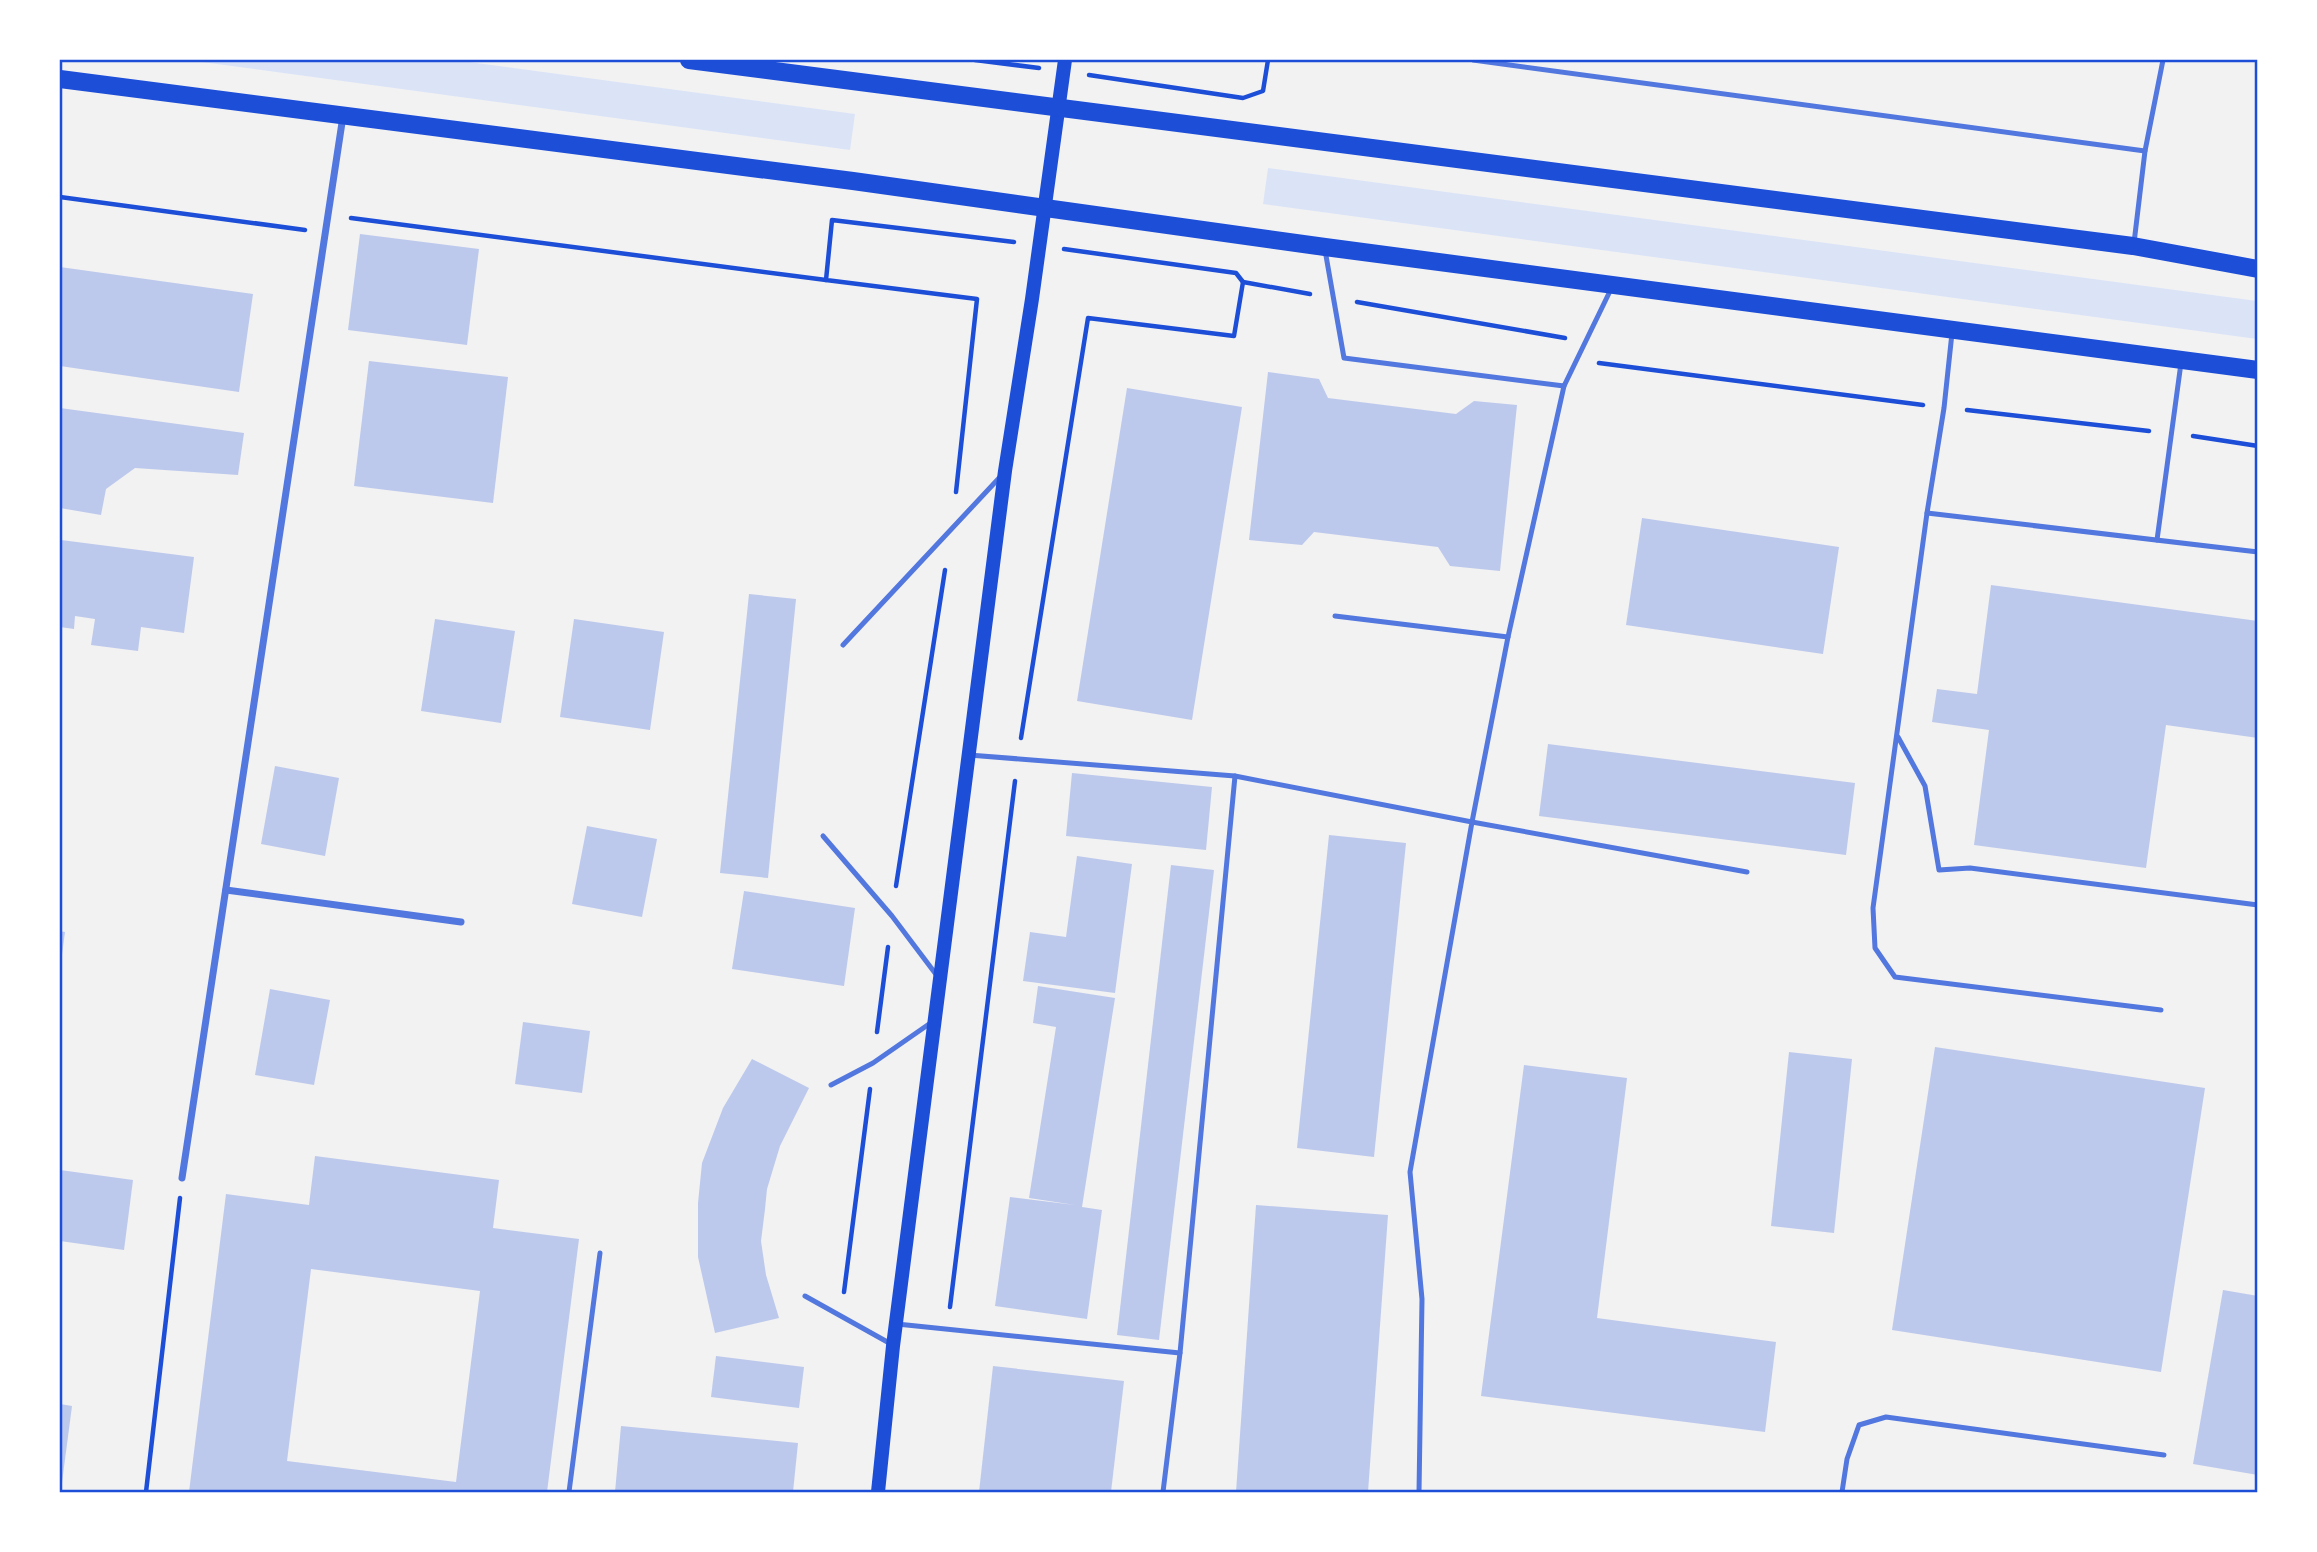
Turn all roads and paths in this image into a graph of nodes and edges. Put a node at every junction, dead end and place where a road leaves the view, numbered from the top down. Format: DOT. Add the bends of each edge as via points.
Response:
graph roads {
  1 [pos="690,60"];
  2 [pos="975,60"];
  3 [pos="1065,60"];
  4 [pos="1268,60"];
  5 [pos="1473,60"];
  6 [pos="2163,60"];
  7 [pos="1049,69"];
  8 [pos="1087,75"];
  9 [pos="60,79"];
  10 [pos="343,116"];
  11 [pos="2145,151"];
  12 [pos="60,197"];
  13 [pos="328,215"];
  14 [pos="846,222"];
  15 [pos="325,233"];
  16 [pos="2133,246"];
  17 [pos="1325,247"];
  18 [pos="2258,269"];
  19 [pos="1236,273"];
  20 [pos="826,280"];
  21 [pos="1244,282"];
  22 [pos="1613,285"];
  23 [pos="1333,298"];
  24 [pos="1952,329"];
  25 [pos="1586,342"];
  26 [pos="1577,360"];
  27 [pos="2182,360"];
  28 [pos="2258,370"];
  29 [pos="1564,386"];
  30 [pos="1944,408"];
  31 [pos="2172,433"];
  32 [pos="2258,446"];
  33 [pos="1006,471"];
  34 [pos="1927,513"];
  35 [pos="951,529"];
  36 [pos="2157,540"];
  37 [pos="2258,552"];
  38 [pos="1335,616"];
  39 [pos="1508,637"];
  40 [pos="842,645"];
  41 [pos="1896,735"];
  42 [pos="969,755"];
  43 [pos="1018,759"];
  44 [pos="1235,776"];
  45 [pos="1472,822"];
  46 [pos="823,836"];
  47 [pos="1747,872"];
  48 [pos="226,890"];
  49 [pos="2258,905"];
  50 [pos="892,916"];
  51 [pos="461,922"];
  52 [pos="940,980"];
  53 [pos="2161,1010"];
  54 [pos="935,1020"];
  55 [pos="873,1063"];
  56 [pos="831,1085"];
  57 [pos="182,1178"];
  58 [pos="600,1253"];
  59 [pos="806,1296"];
  60 [pos="841,1316"];
  61 [pos="897,1324"];
  62 [pos="947,1329"];
  63 [pos="893,1346"];
  64 [pos="1180,1353"];
  65 [pos="2164,1455"];
  66 [pos="146,1493"];
  67 [pos="569,1493"];
  68 [pos="878,1493"];
  69 [pos="1163,1493"];
  70 [pos="1419,1493"];
  71 [pos="1842,1493"];
  1 -- 16 [label="main road"];
  2 -- 7 [label="path"];
  3 -- 33 [label="main road"];
  4 -- 8 [label="path" via="1263,91 1242,98"];
  5 -- 11 [label="lane"];
  6 -- 11 [label="lane"];
  9 -- 10 [label="main road"];
  10 -- 13 [label="street"];
  10 -- 17 [label="main road"];
  11 -- 16 [label="lane"];
  12 -- 15 [label="path"];
  13 -- 15 [label="street"];
  13 -- 20 [label="path"];
  14 -- 20 [label="path" via="832,219"];
  15 -- 48 [label="street"];
  16 -- 18 [label="main road"];
  17 -- 22 [label="main road"];
  17 -- 23 [label="lane"];
  19 -- 21 [label="path"];
  20 -- 35 [label="path" via="977,299"];
  21 -- 23 [label="path"];
  21 -- 43 [label="path" via="1234,336 1088,318"];
  22 -- 24 [label="main road"];
  22 -- 25 [label="lane"];
  23 -- 25 [label="path"];
  23 -- 29 [label="lane" via="1344,358"];
  24 -- 27 [label="main road"];
  24 -- 30 [label="lane"];
  25 -- 26 [label="lane"];
  26 -- 29 [label="lane"];
  26 -- 30 [label="path"];
  27 -- 28 [label="main road"];
  27 -- 31 [label="lane"];
  29 -- 39 [label="lane"];
  30 -- 31 [label="path"];
  30 -- 34 [label="lane"];
  31 -- 32 [label="path"];
  31 -- 36 [label="lane"];
  33 -- 35 [label="lane"];
  33 -- 42 [label="main road"];
  34 -- 36 [label="lane"];
  34 -- 41 [label="lane"];
  35 -- 40 [label="lane"];
  35 -- 50 [label="path"];
  36 -- 37 [label="lane"];
  38 -- 39 [label="lane"];
  39 -- 45 [label="lane"];
  41 -- 49 [label="lane" via="1925,786 1939,870 1970,868"];
  41 -- 53 [label="lane" via="1873,908 1875,948 1895,977"];
  42 -- 43 [label="lane"];
  42 -- 52 [label="main road"];
  43 -- 44 [label="lane"];
  43 -- 62 [label="path"];
  44 -- 45 [label="lane"];
  44 -- 64 [label="lane"];
  45 -- 47 [label="lane"];
  45 -- 70 [label="lane" via="1410,1172 1422,1299"];
  46 -- 50 [label="lane"];
  48 -- 51 [label="street"];
  48 -- 57 [label="street"];
  50 -- 52 [label="lane"];
  50 -- 55 [label="path"];
  52 -- 54 [label="main road"];
  54 -- 55 [label="lane"];
  54 -- 61 [label="main road"];
  55 -- 56 [label="lane"];
  55 -- 60 [label="path"];
  57 -- 66 [label="path"];
  58 -- 67 [label="lane"];
  59 -- 60 [label="lane"];
  60 -- 63 [label="lane"];
  61 -- 62 [label="lane"];
  61 -- 63 [label="main road"];
  62 -- 64 [label="lane"];
  63 -- 68 [label="main road"];
  64 -- 69 [label="lane"];
  65 -- 71 [label="lane" via="1886,1417 1859,1425"];
}
